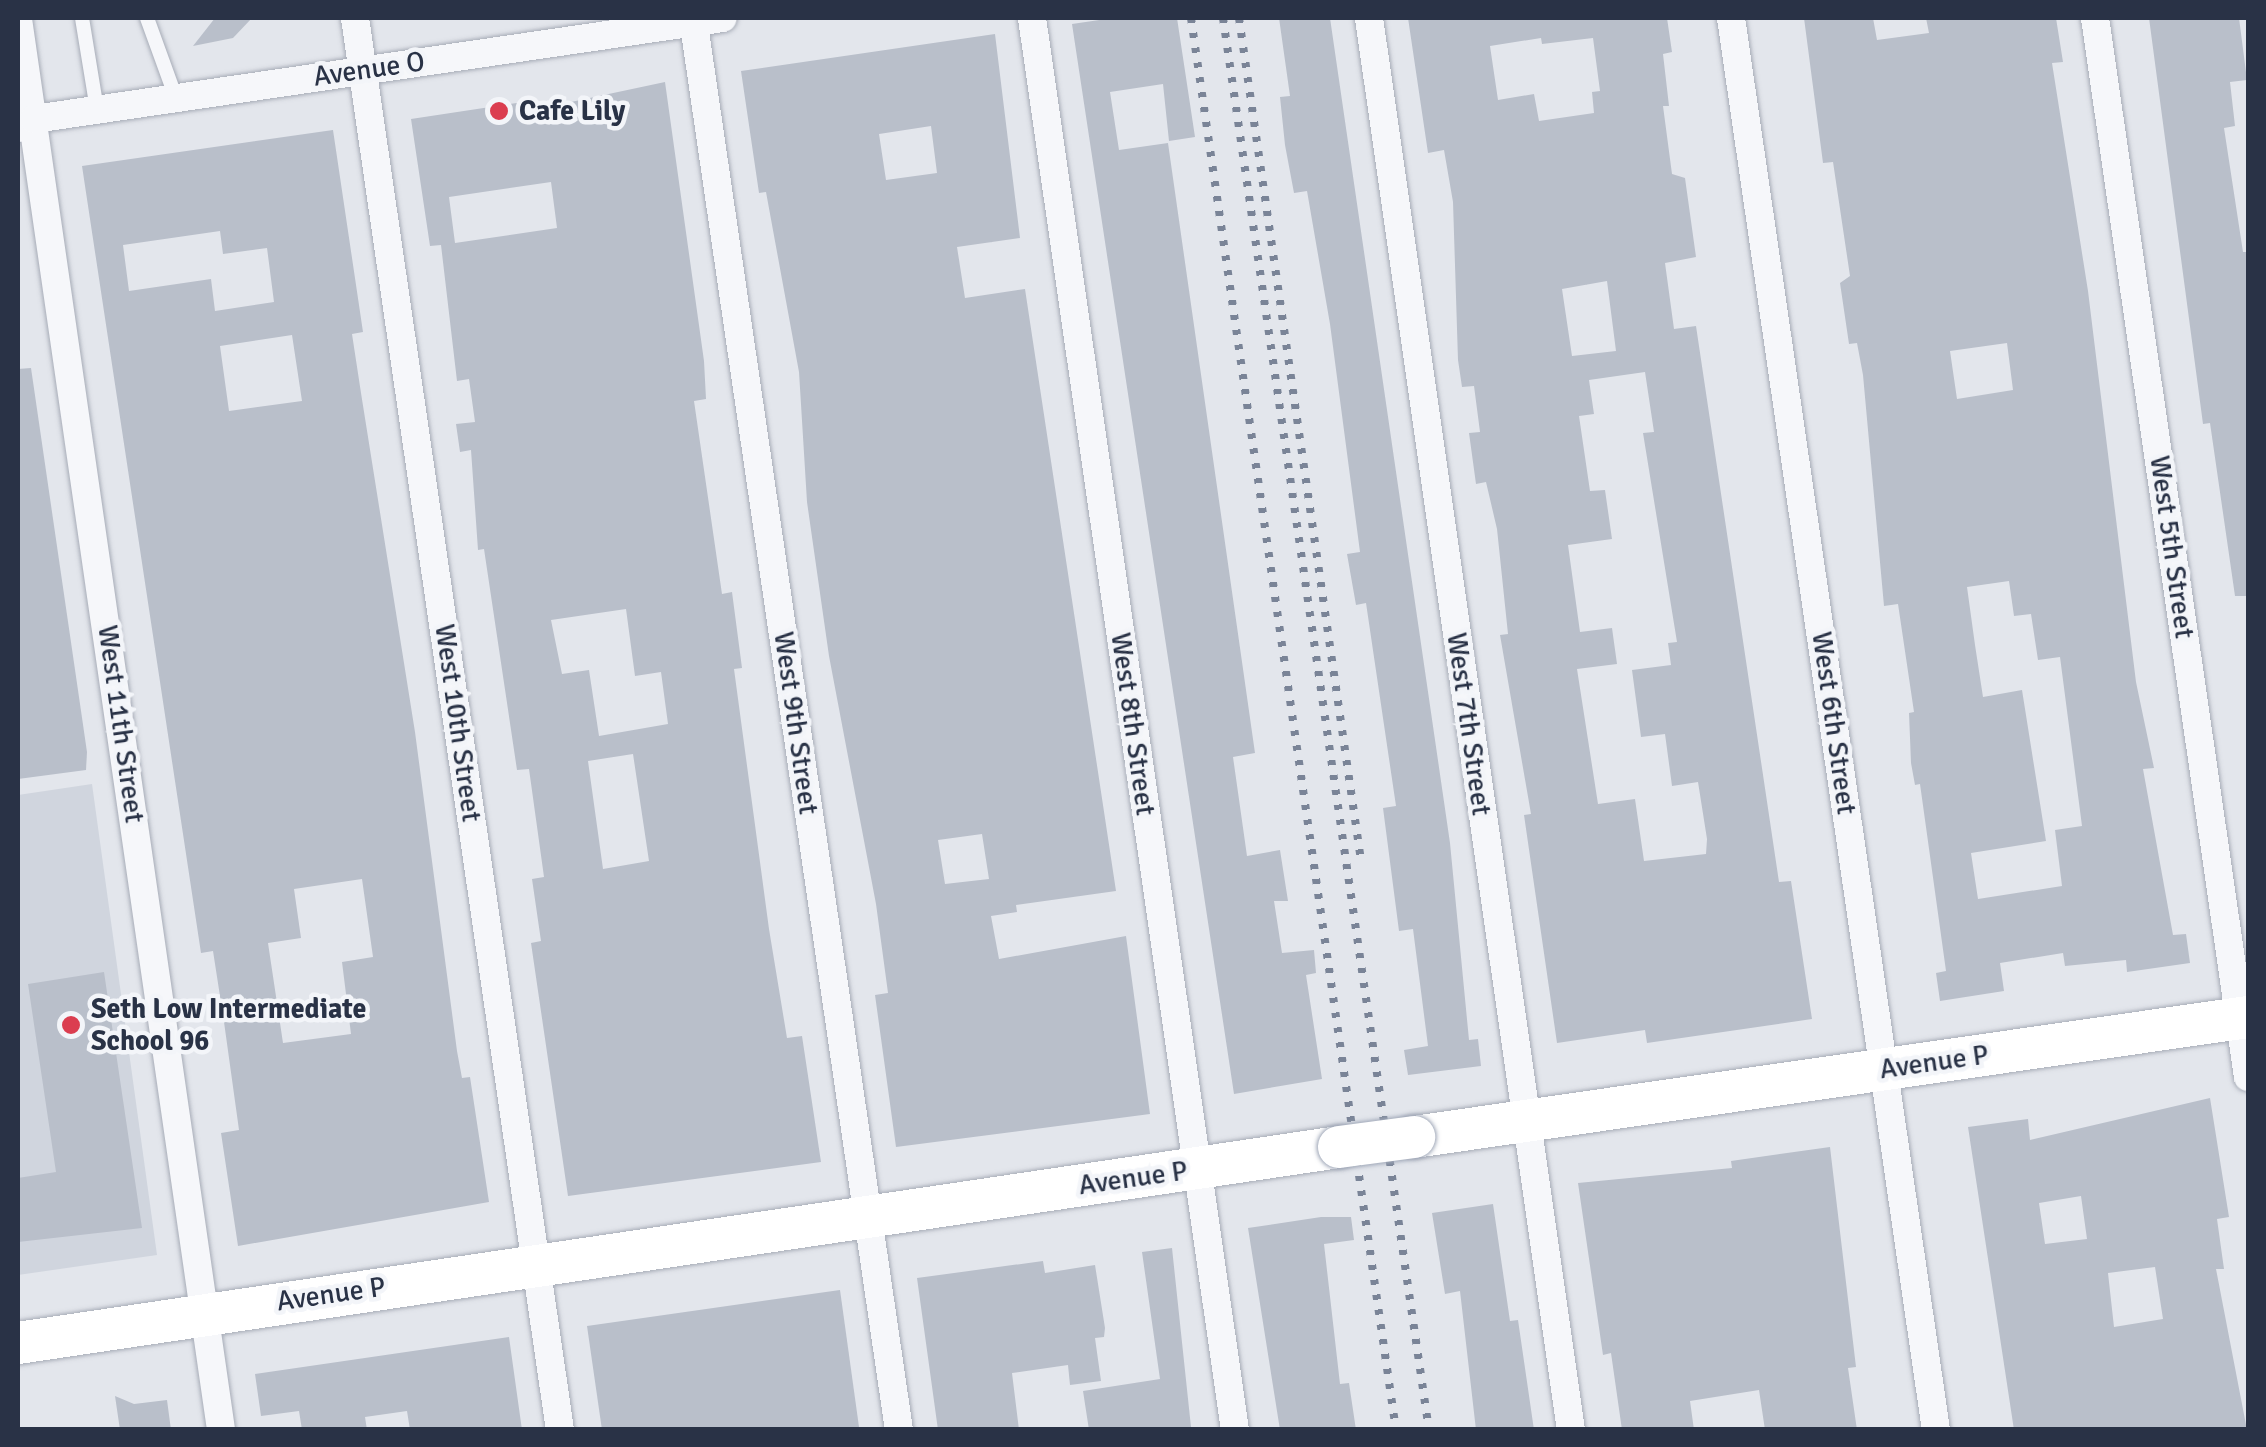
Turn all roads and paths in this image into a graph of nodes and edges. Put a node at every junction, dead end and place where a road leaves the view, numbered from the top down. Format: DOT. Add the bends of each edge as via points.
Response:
graph roads {
  1 [pos="82,18"];
  2 [pos="147,18"];
  3 [pos="355,18"];
  4 [pos="723,18"];
  5 [pos="1032,18"];
  6 [pos="1369,18"];
  7 [pos="1732,18"];
  8 [pos="2095,18"];
  9 [pos="18,19"];
  10 [pos="694,20"];
  11 [pos="363,69"];
  12 [pos="176,98"];
  13 [pos="97,110"];
  14 [pos="26,124"];
  15 [pos="2244,1017"];
  16 [pos="1884,1069"];
  17 [pos="2248,1077"];
  18 [pos="1526,1121"];
  19 [pos="1197,1169"];
  20 [pos="868,1216"];
  21 [pos="537,1264"];
  22 [pos="204,1312"];
  23 [pos="18,1343"];
  24 [pos="221,1430"];
  25 [pos="560,1430"];
  26 [pos="898,1430"];
  27 [pos="1236,1430"];
  28 [pos="1571,1430"];
  29 [pos="1936,1430"];
  1 -- 13 [label="lane"];
  2 -- 12 [label="lane"];
  3 -- 11 [label="street, West 10th Street"];
  4 -- 10 [label="street, Avenue O"];
  5 -- 19 [label="street, West 8th Street"];
  6 -- 18 [label="street, West 7th Street"];
  7 -- 16 [label="street, West 6th Street"];
  8 -- 15 [label="street, West 5th Street"];
  9 -- 14 [label="street, West 11th Street"];
  10 -- 11 [label="street, Avenue O"];
  10 -- 20 [label="street, West 9th Street"];
  11 -- 12 [label="street, Avenue O"];
  11 -- 21 [label="street, West 10th Street"];
  12 -- 13 [label="street, Avenue O"];
  13 -- 14 [label="street, Avenue O"];
  14 -- 22 [label="street, West 11th Street"];
  15 -- 16 [label="main road, Avenue P"];
  15 -- 17 [label="street, West 5th Street"];
  16 -- 18 [label="main road, Avenue P"];
  16 -- 29 [label="street, West 6th Street"];
  18 -- 19 [label="main road, Avenue P, bridge"];
  18 -- 28 [label="street, West 7th Street"];
  19 -- 20 [label="main road, Avenue P"];
  19 -- 27 [label="street, West 8th Street"];
  20 -- 21 [label="main road, Avenue P"];
  20 -- 26 [label="street, West 9th Street"];
  21 -- 22 [label="main road, Avenue P"];
  21 -- 25 [label="street, West 10th Street"];
  22 -- 23 [label="main road, Avenue P"];
  22 -- 24 [label="street, West 11th Street"];
}
